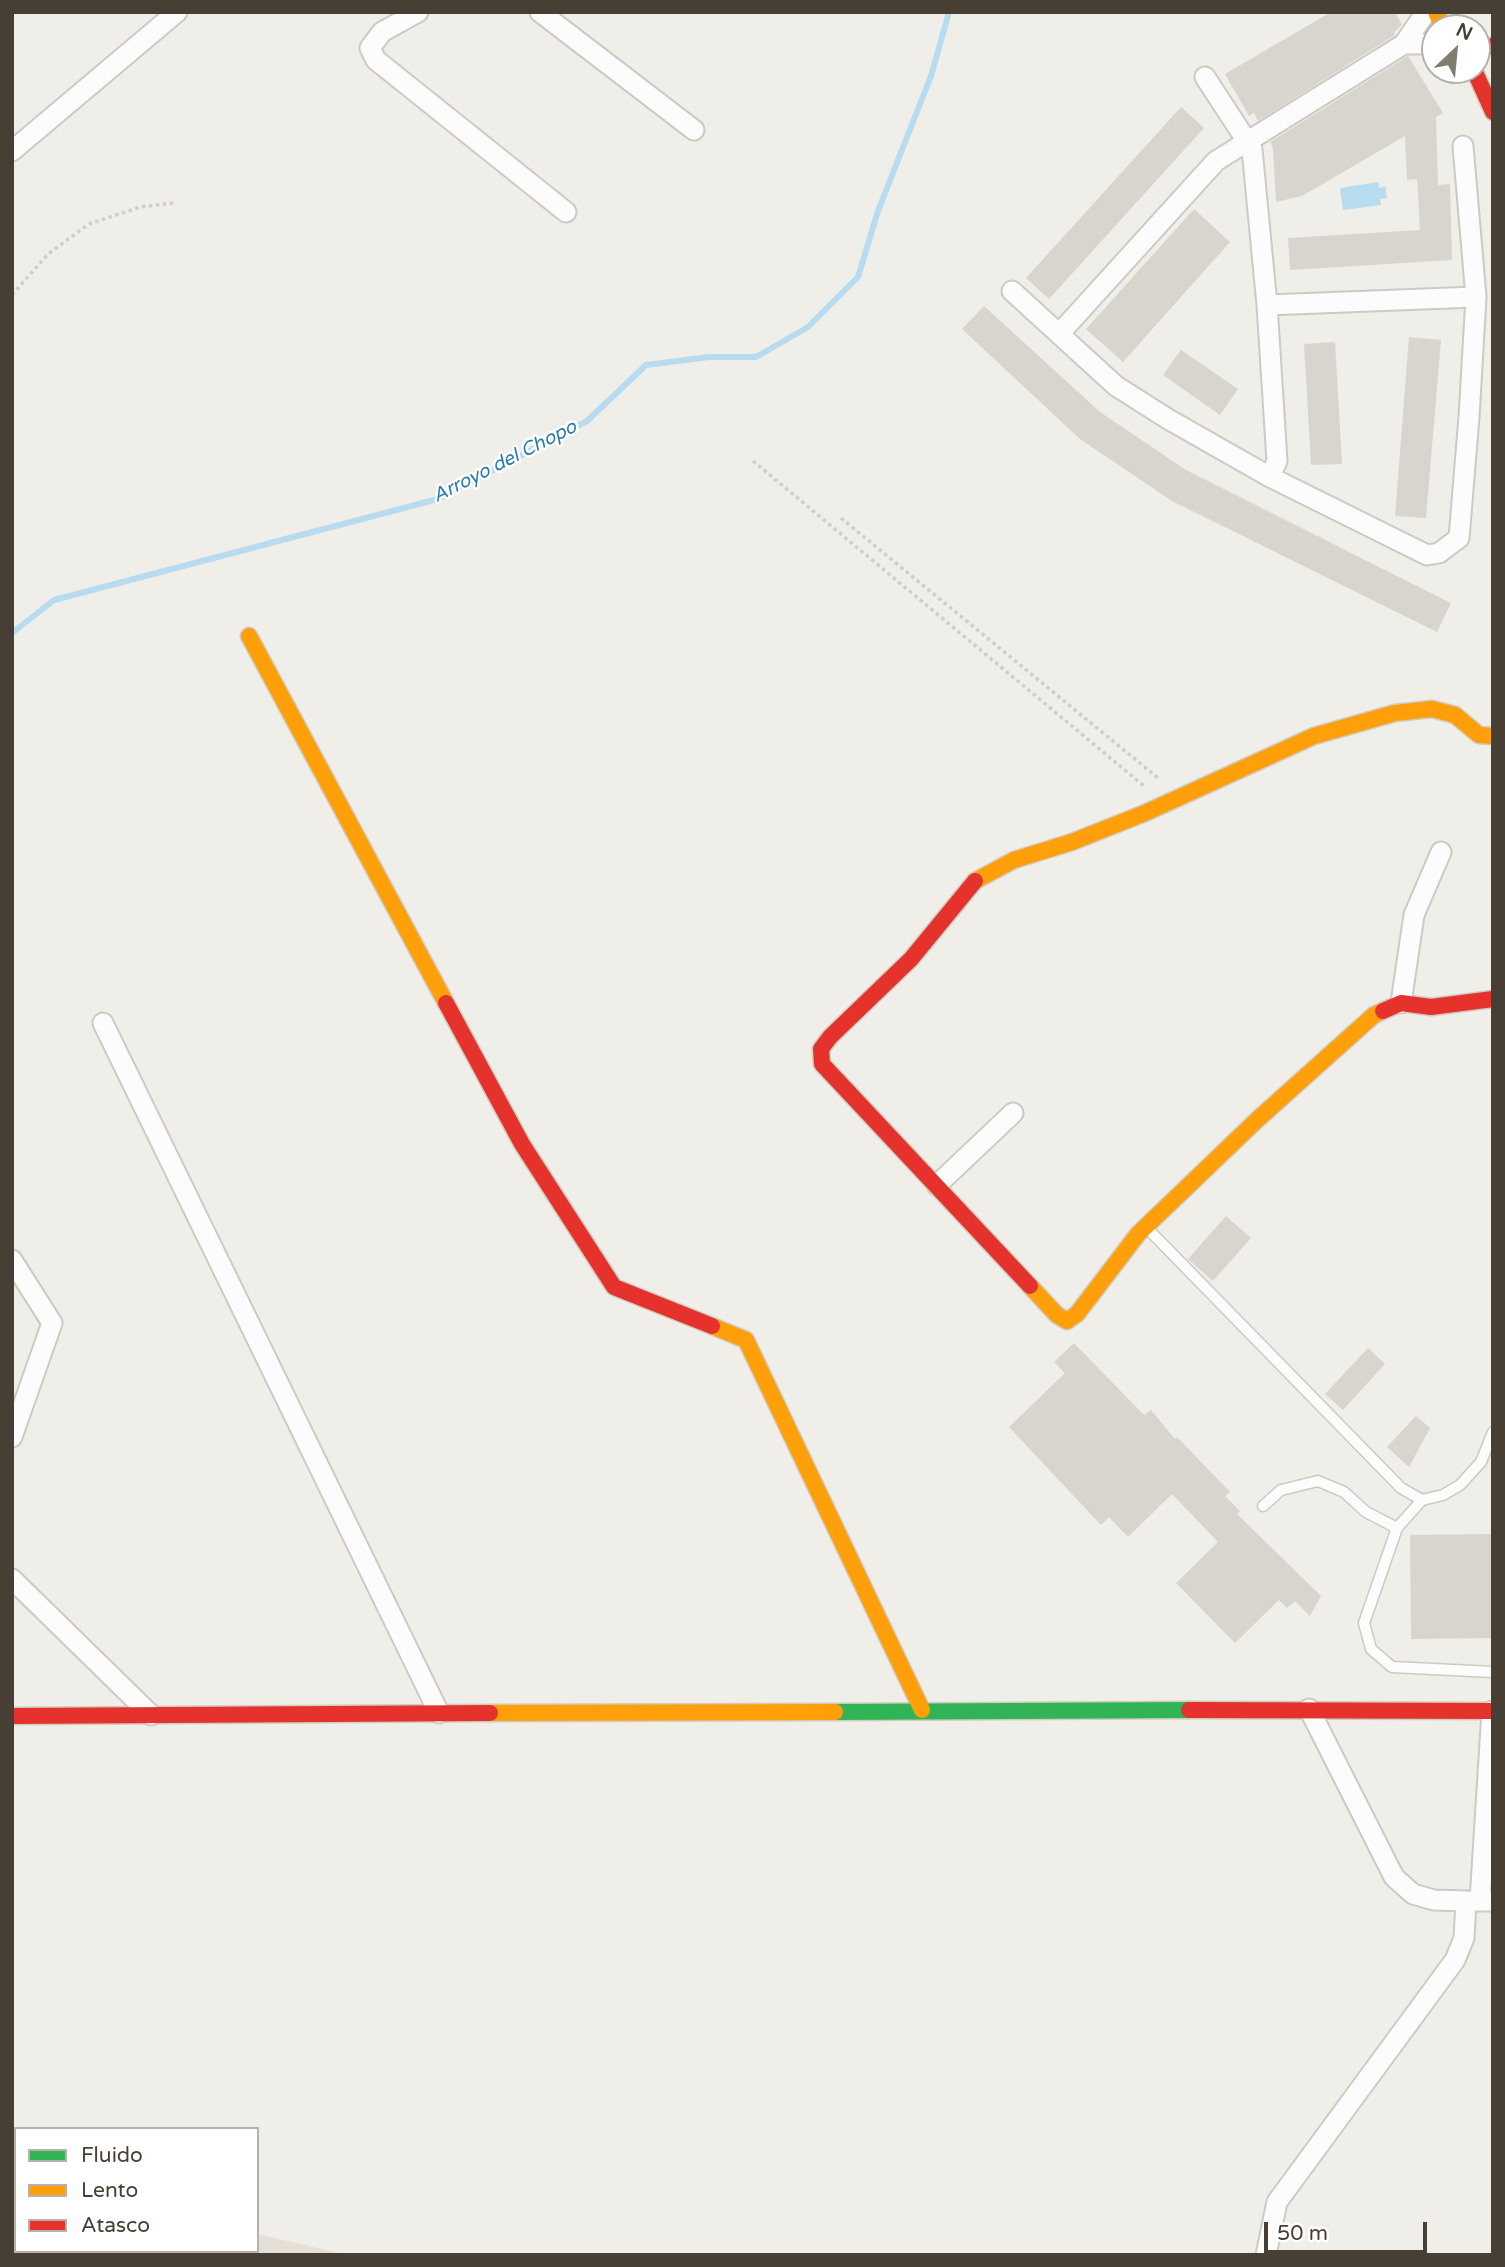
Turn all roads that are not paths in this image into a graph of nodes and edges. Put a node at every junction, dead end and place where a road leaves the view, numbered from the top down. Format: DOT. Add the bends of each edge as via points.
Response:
graph roads {
  1 [pos="177,12"];
  2 [pos="418,12"];
  3 [pos="540,12"];
  4 [pos="1428,13"];
  5 [pos="1404,44"];
  6 [pos="1421,44"];
  7 [pos="1205,78"];
  8 [pos="1480,84"];
  9 [pos="1493,112"];
  10 [pos="694,130"];
  11 [pos="1246,140"];
  12 [pos="1463,146"];
  13 [pos="12,151"];
  14 [pos="566,212"];
  15 [pos="1012,291"];
  16 [pos="1476,297"];
  17 [pos="1267,305"];
  18 [pos="1059,334"];
  19 [pos="1270,477"];
  20 [pos="249,636"];
  21 [pos="1493,736"];
  22 [pos="1441,852"];
  23 [pos="1493,999"];
  24 [pos="1401,1003"];
  25 [pos="103,1023"];
  26 [pos="1013,1113"];
  27 [pos="937,1185"];
  28 [pos="1146,1227"];
  29 [pos="12,1260"];
  30 [pos="1493,1432"];
  31 [pos="12,1437"];
  32 [pos="1422,1500"];
  33 [pos="1263,1506"];
  34 [pos="1397,1528"];
  35 [pos="12,1579"];
  36 [pos="1493,1672"];
  37 [pos="1309,1709"];
  38 [pos="922,1710"];
  39 [pos="1492,1711"];
  40 [pos="439,1713"];
  41 [pos="151,1715"];
  42 [pos="12,1716"];
  43 [pos="1480,1901"];
  44 [pos="1266,2255"];
  1 -- 13 [label="street"];
  2 -- 14 [label="street" via="382,32 370,48 376,60"];
  3 -- 10 [label="street"];
  4 -- 5 [label="street"];
  5 -- 6 [label="street"];
  5 -- 11 [label="street"];
  7 -- 11 [label="street"];
  8 -- 9 [label="street"];
  11 -- 17 [label="street" via="1252,149"];
  11 -- 18 [label="street" via="1216,161"];
  12 -- 16 [label="street"];
  15 -- 18 [label="street"];
  16 -- 17 [label="street"];
  16 -- 19 [label="street" via="1459,538 1451,547 1427,555"];
  17 -- 19 [label="street" via="1277,461"];
  18 -- 19 [label="street" via="1116,386"];
  20 -- 38 [label="street" via="522,1144 614,1287 746,1340"];
  21 -- 27 [label="street" via="1479,735 1455,715 1432,709 1395,713 1314,736 1145,813 1014,860 975,881 911,959 821,1049 822,1064"];
  22 -- 24 [label="street" via="1414,915"];
  23 -- 24 [label="street" via="1431,1007"];
  24 -- 28 [label="street" via="1374,1015 1317,1063"];
  25 -- 40 [label="street"];
  26 -- 27 [label="street"];
  27 -- 28 [label="street" via="1067,1321"];
  28 -- 32 [label="lane" via="1401,1488"];
  29 -- 31 [label="street" via="52,1324"];
  30 -- 32 [label="lane" via="1481,1462 1460,1485"];
  32 -- 34 [label="lane"];
  33 -- 34 [label="lane" via="1281,1490 1318,1481 1344,1492"];
  34 -- 36 [label="lane" via="1366,1609 1364,1623 1371,1649 1392,1667 1406,1670"];
  35 -- 41 [label="street"];
  37 -- 38 [label="street"];
  37 -- 39 [label="street"];
  37 -- 43 [label="street" via="1394,1877 1413,1894 1434,1900"];
  38 -- 40 [label="street"];
  39 -- 43 [label="street"];
  40 -- 41 [label="street"];
  41 -- 42 [label="street"];
  43 -- 44 [label="street" via="1455,1960 1277,2202"];
}
